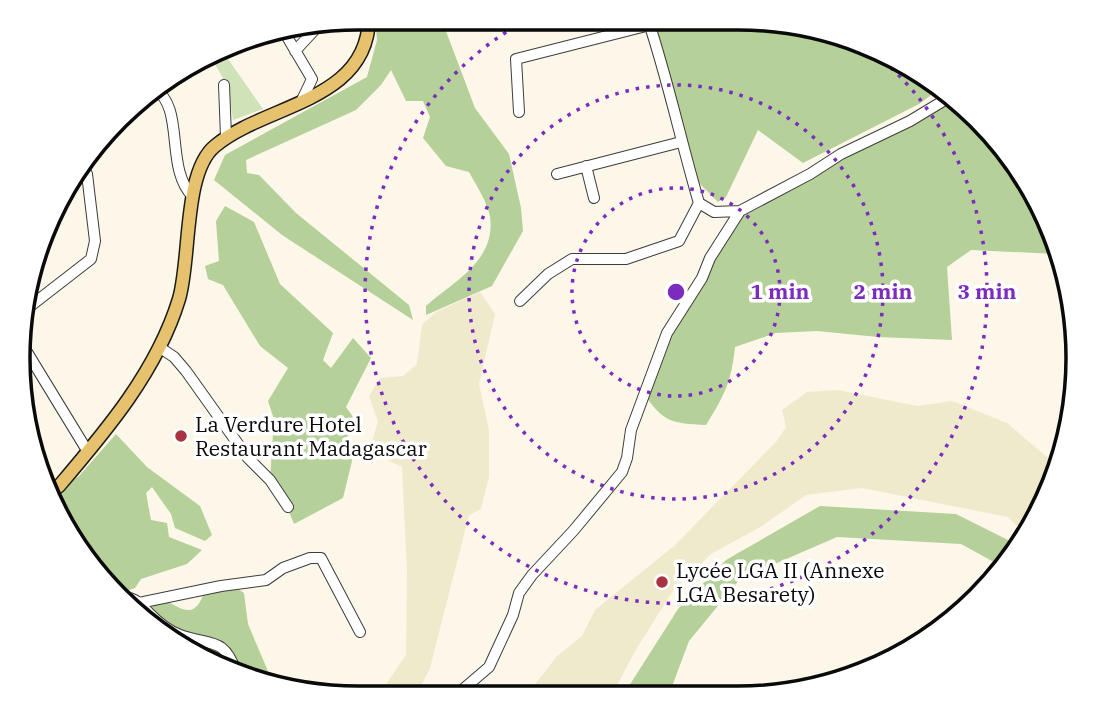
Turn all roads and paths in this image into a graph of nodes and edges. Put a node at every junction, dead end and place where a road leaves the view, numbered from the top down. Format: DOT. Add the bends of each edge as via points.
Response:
graph roads {
  1 [pos="368,30"];
  2 [pos="619,30"];
  3 [pos="651,30"];
  4 [pos="311,34"];
  5 [pos="287,38"];
  6 [pos="295,51"];
  7 [pos="224,85"];
  8 [pos="162,95"];
  9 [pos="942,101"];
  10 [pos="301,102"];
  11 [pos="519,112"];
  12 [pos="226,137"];
  13 [pos="681,142"];
  14 [pos="586,166"];
  15 [pos="87,174"];
  16 [pos="557,174"];
  17 [pos="193,197"];
  18 [pos="594,198"];
  19 [pos="699,203"];
  20 [pos="740,211"];
  21 [pos="520,301"];
  22 [pos="35,303"];
  23 [pos="159,347"];
  24 [pos="30,357"];
  25 [pos="88,452"];
  26 [pos="56,486"];
  27 [pos="288,507"];
  28 [pos="139,603"];
  29 [pos="360,632"];
  30 [pos="186,637"];
  31 [pos="233,661"];
  32 [pos="467,686"];
  1 -- 10 [label="main road" via="349,71 336,84"];
  2 -- 11 [label="street" via="516,58"];
  3 -- 13 [label="street"];
  4 -- 6 [label="street"];
  5 -- 6 [label="street"];
  6 -- 10 [label="street" via="312,79"];
  7 -- 12 [label="street"];
  8 -- 17 [label="street" via="174,122 176,166 184,189"];
  9 -- 20 [label="street"];
  10 -- 12 [label="main road"];
  12 -- 17 [label="main road" via="205,157"];
  13 -- 14 [label="street"];
  13 -- 19 [label="street"];
  14 -- 16 [label="street"];
  14 -- 18 [label="street"];
  15 -- 22 [label="street" via="95,242 91,259"];
  17 -- 23 [label="main road" via="184,280"];
  19 -- 20 [label="street" via="714,212"];
  19 -- 21 [label="street" via="679,241 626,259 572,259"];
  20 -- 32 [label="street" via="667,333 631,430 622,472 532,575 519,593 489,667"];
  23 -- 25 [label="main road"];
  23 -- 27 [label="street" via="186,371"];
  24 -- 25 [label="street"];
  25 -- 26 [label="main road"];
  28 -- 29 [label="street" via="266,580 283,568 321,558"];
  30 -- 31 [label="street" via="220,646"];
}
